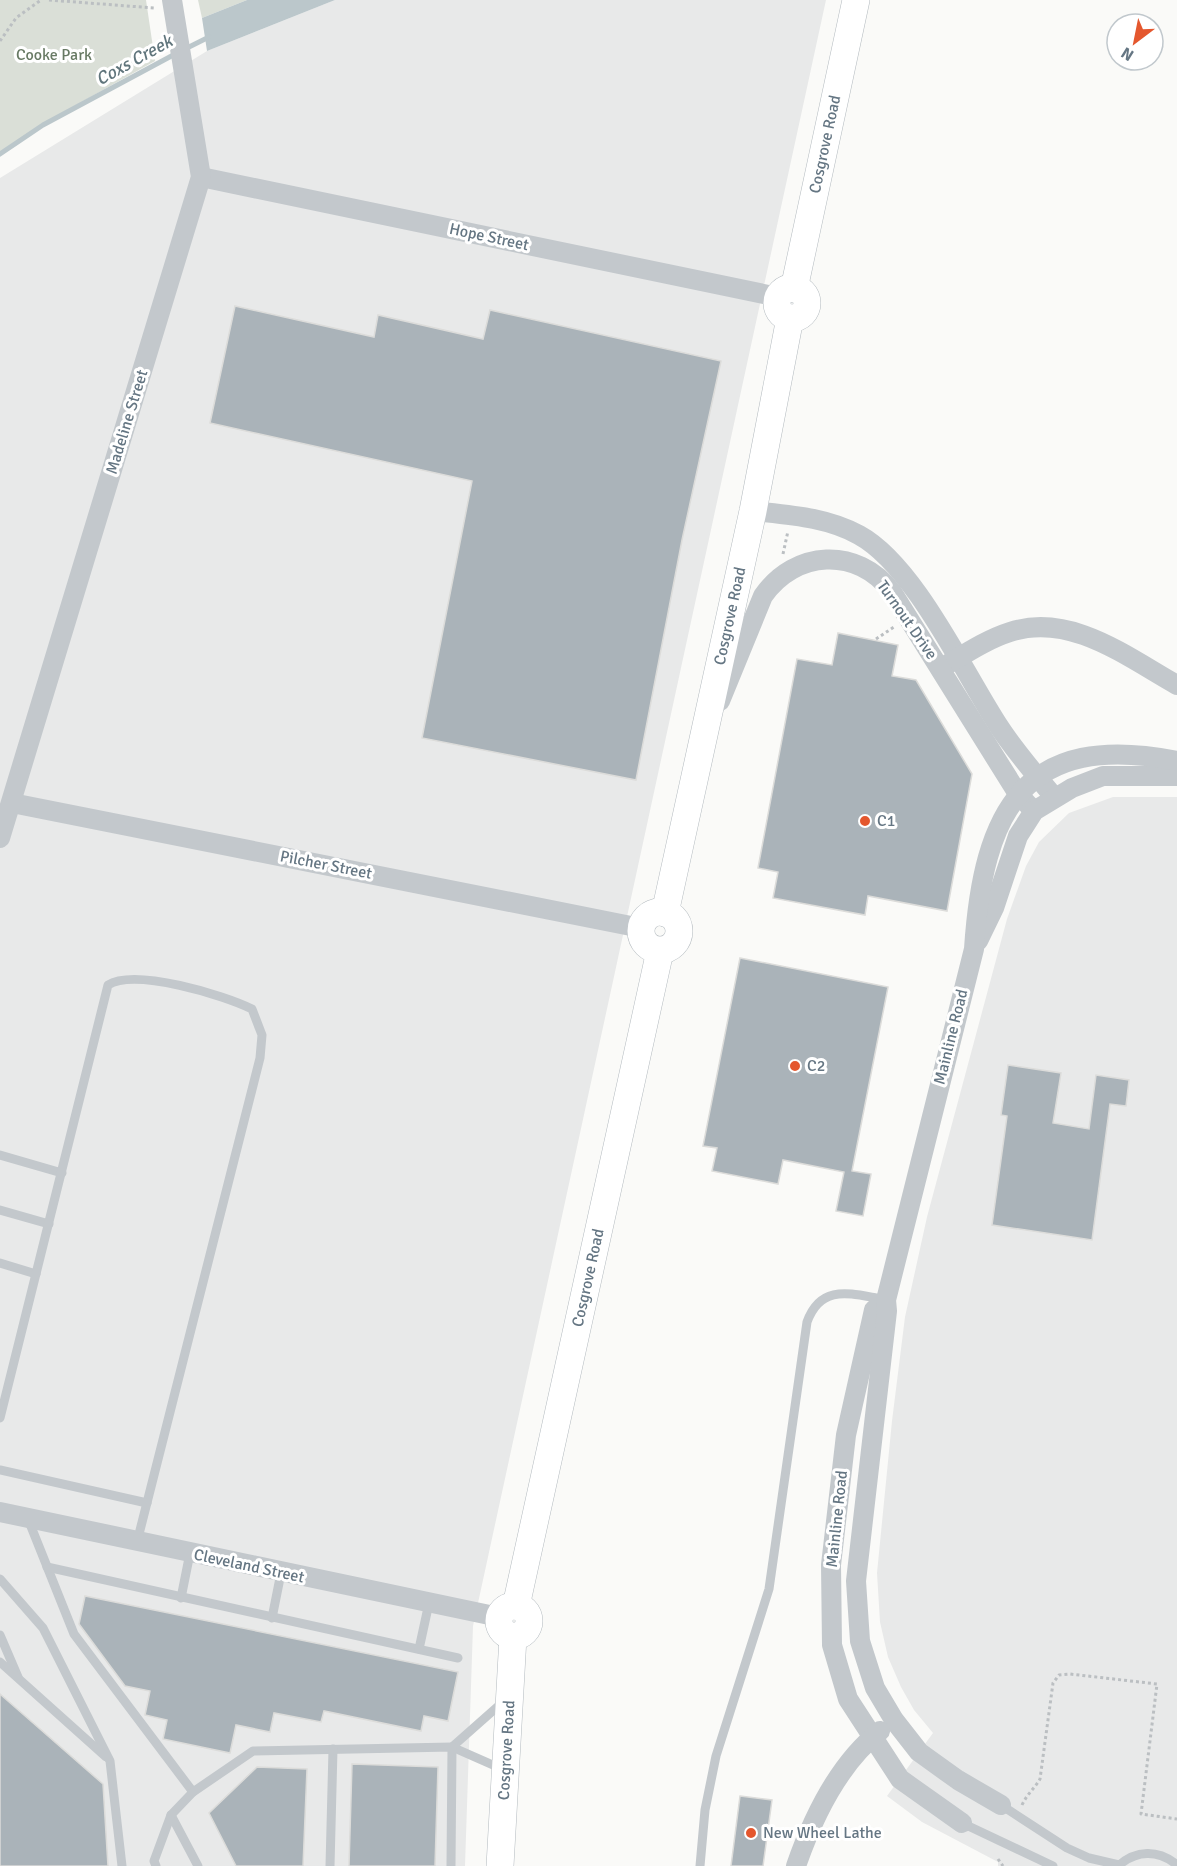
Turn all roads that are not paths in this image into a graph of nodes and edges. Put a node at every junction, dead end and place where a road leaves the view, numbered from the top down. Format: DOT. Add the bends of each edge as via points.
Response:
graph roads {
  1 [pos="856,0"];
  2 [pos="175,12"];
  3 [pos="201,177"];
  4 [pos="787,301"];
  5 [pos="753,511"];
  6 [pos="949,663"];
  7 [pos="1177,684"];
  8 [pos="705,738"];
  9 [pos="1177,761"];
  10 [pos="1177,776"];
  11 [pos="1038,777"];
  12 [pos="1018,794"];
  13 [pos="1054,797"];
  14 [pos="12,803"];
  15 [pos="1034,811"];
  16 [pos="0,838"];
  17 [pos="665,913"];
  18 [pos="641,928"];
  19 [pos="974,949"];
  20 [pos="660,951"];
  21 [pos="0,1155"];
  22 [pos="62,1173"];
  23 [pos="0,1210"];
  24 [pos="49,1224"];
  25 [pos="0,1263"];
  26 [pos="36,1274"];
  27 [pos="885,1300"];
  28 [pos="0,1418"];
  29 [pos="0,1470"];
  30 [pos="147,1503"];
  31 [pos="0,1512"];
  32 [pos="28,1518"];
  33 [pos="137,1542"];
  34 [pos="190,1553"];
  35 [pos="47,1567"];
  36 [pos="281,1573"];
  37 [pos="0,1579"];
  38 [pos="181,1598"];
  39 [pos="429,1603"];
  40 [pos="272,1618"];
  41 [pos="509,1620"];
  42 [pos="0,1635"];
  43 [pos="419,1649"];
  44 [pos="458,1658"];
  45 [pos="0,1662"];
  46 [pos="19,1680"];
  47 [pos="508,1698"];
  48 [pos="894,1720"];
  49 [pos="871,1738"];
  50 [pos="452,1747"];
  51 [pos="333,1749"];
  52 [pos="110,1761"];
  53 [pos="504,1770"];
  54 [pos="193,1792"];
  55 [pos="1009,1810"];
  56 [pos="171,1815"];
  57 [pos="962,1823"];
  58 [pos="1118,1865"];
  59 [pos="1177,1865"];
  60 [pos="122,1866"];
  61 [pos="156,1866"];
  62 [pos="198,1866"];
  63 [pos="330,1866"];
  64 [pos="450,1866"];
  65 [pos="500,1866"];
  66 [pos="700,1866"];
  67 [pos="796,1866"];
  68 [pos="1053,1866"];
  1 -- 4 [label="main road, Cosgrove Road"];
  2 -- 3 [label="street, Madeline Street"];
  3 -- 4 [label="street, Hope Street"];
  3 -- 14 [label="street, Madeline Street"];
  4 -- 5 [label="main road, Cosgrove Road"];
  5 -- 6 [label="street, Turnout Drive" via="830,522 874,544 898,567"];
  5 -- 8 [label="main road, Cosgrove Road"];
  6 -- 7 [label="street" via="1011,631 1052,627 1087,636"];
  6 -- 8 [label="street, Turnout Drive" via="874,573 852,562 807,561 783,574 763,596"];
  6 -- 11 [label="street, Turnout Drive"];
  6 -- 12 [label="street, Turnout Drive"];
  8 -- 17 [label="main road, Cosgrove Road"];
  9 -- 11 [label="street, Mainline Road" via="1124,753 1092,754 1063,763"];
  10 -- 13 [label="street, Mainline Road" via="1103,776"];
  11 -- 12 [label="street, Mainline Road"];
  11 -- 13 [label="street, Turnout Drive"];
  12 -- 15 [label="street, Turnout Drive"];
  12 -- 19 [label="street, Mainline Road" via="992,846 977,902"];
  13 -- 15 [label="street, Mainline Road"];
  14 -- 16 [label="street, Madeline Street"];
  14 -- 18 [label="street, Pilcher Street"];
  15 -- 19 [label="street, Mainline Road" via="1018,836 994,908"];
  17 -- 18 [label="main road" via="647,917"];
  17 -- 20 [label="main road" via="675,920 679,931 671,947"];
  18 -- 20 [label="main road" via="645,944"];
  19 -- 27 [label="street, Mainline Road"];
  20 -- 41 [label="main road, Cosgrove Road"];
  21 -- 22 [label="lane"];
  22 -- 24 [label="lane"];
  22 -- 30 [label="lane" via="108,985 117,980 144,980 233,1000 252,1009 262,1035 260,1059"];
  23 -- 24 [label="lane"];
  24 -- 26 [label="lane"];
  25 -- 26 [label="lane"];
  26 -- 28 [label="lane"];
  27 -- 48 [label="street, Mainline Road" via="887,1311 856,1581 856,1611 860,1641 875,1688"];
  27 -- 49 [label="street, Mainline Road" via="874,1310 846,1435 831,1565 832,1645 848,1699"];
  27 -- 66 [label="lane" via="837,1293 819,1302 807,1322 769,1589 716,1756 705,1810"];
  29 -- 30 [label="lane"];
  30 -- 33 [label="lane"];
  31 -- 32 [label="street, Cleveland Street"];
  32 -- 33 [label="street, Cleveland Street"];
  32 -- 35 [label="lane"];
  33 -- 34 [label="street, Cleveland Street"];
  34 -- 36 [label="street, Cleveland Street"];
  34 -- 38 [label="lane"];
  35 -- 38 [label="lane"];
  35 -- 54 [label="lane" via="74,1634"];
  36 -- 39 [label="street, Cleveland Street"];
  36 -- 40 [label="lane"];
  37 -- 52 [label="lane" via="43,1628"];
  38 -- 40 [label="lane"];
  39 -- 41 [label="street, Cleveland Street"];
  39 -- 43 [label="lane"];
  40 -- 43 [label="lane"];
  41 -- 47 [label="main road, Cosgrove Road"];
  42 -- 46 [label="lane"];
  43 -- 44 [label="lane"];
  45 -- 46 [label="lane"];
  46 -- 52 [label="lane"];
  47 -- 50 [label="lane"];
  47 -- 53 [label="main road, Cosgrove Road"];
  48 -- 49 [label="street"];
  48 -- 55 [label="street, Mainline Road" via="919,1752"];
  49 -- 57 [label="street, Mainline Road" via="900,1779"];
  49 -- 67 [label="street" via="831,1789"];
  50 -- 51 [label="lane"];
  50 -- 53 [label="lane"];
  50 -- 64 [label="lane"];
  51 -- 54 [label="lane" via="253,1751"];
  51 -- 63 [label="lane"];
  52 -- 60 [label="lane"];
  53 -- 65 [label="main road, Cosgrove Road"];
  54 -- 56 [label="lane"];
  55 -- 58 [label="lane, Mainline Road" via="1073,1851"];
  56 -- 61 [label="lane" via="154,1861"];
  56 -- 62 [label="lane"];
  57 -- 68 [label="lane, Mainline Road"];
  58 -- 59 [label="lane" via="1145,1853 1164,1856"];
}
